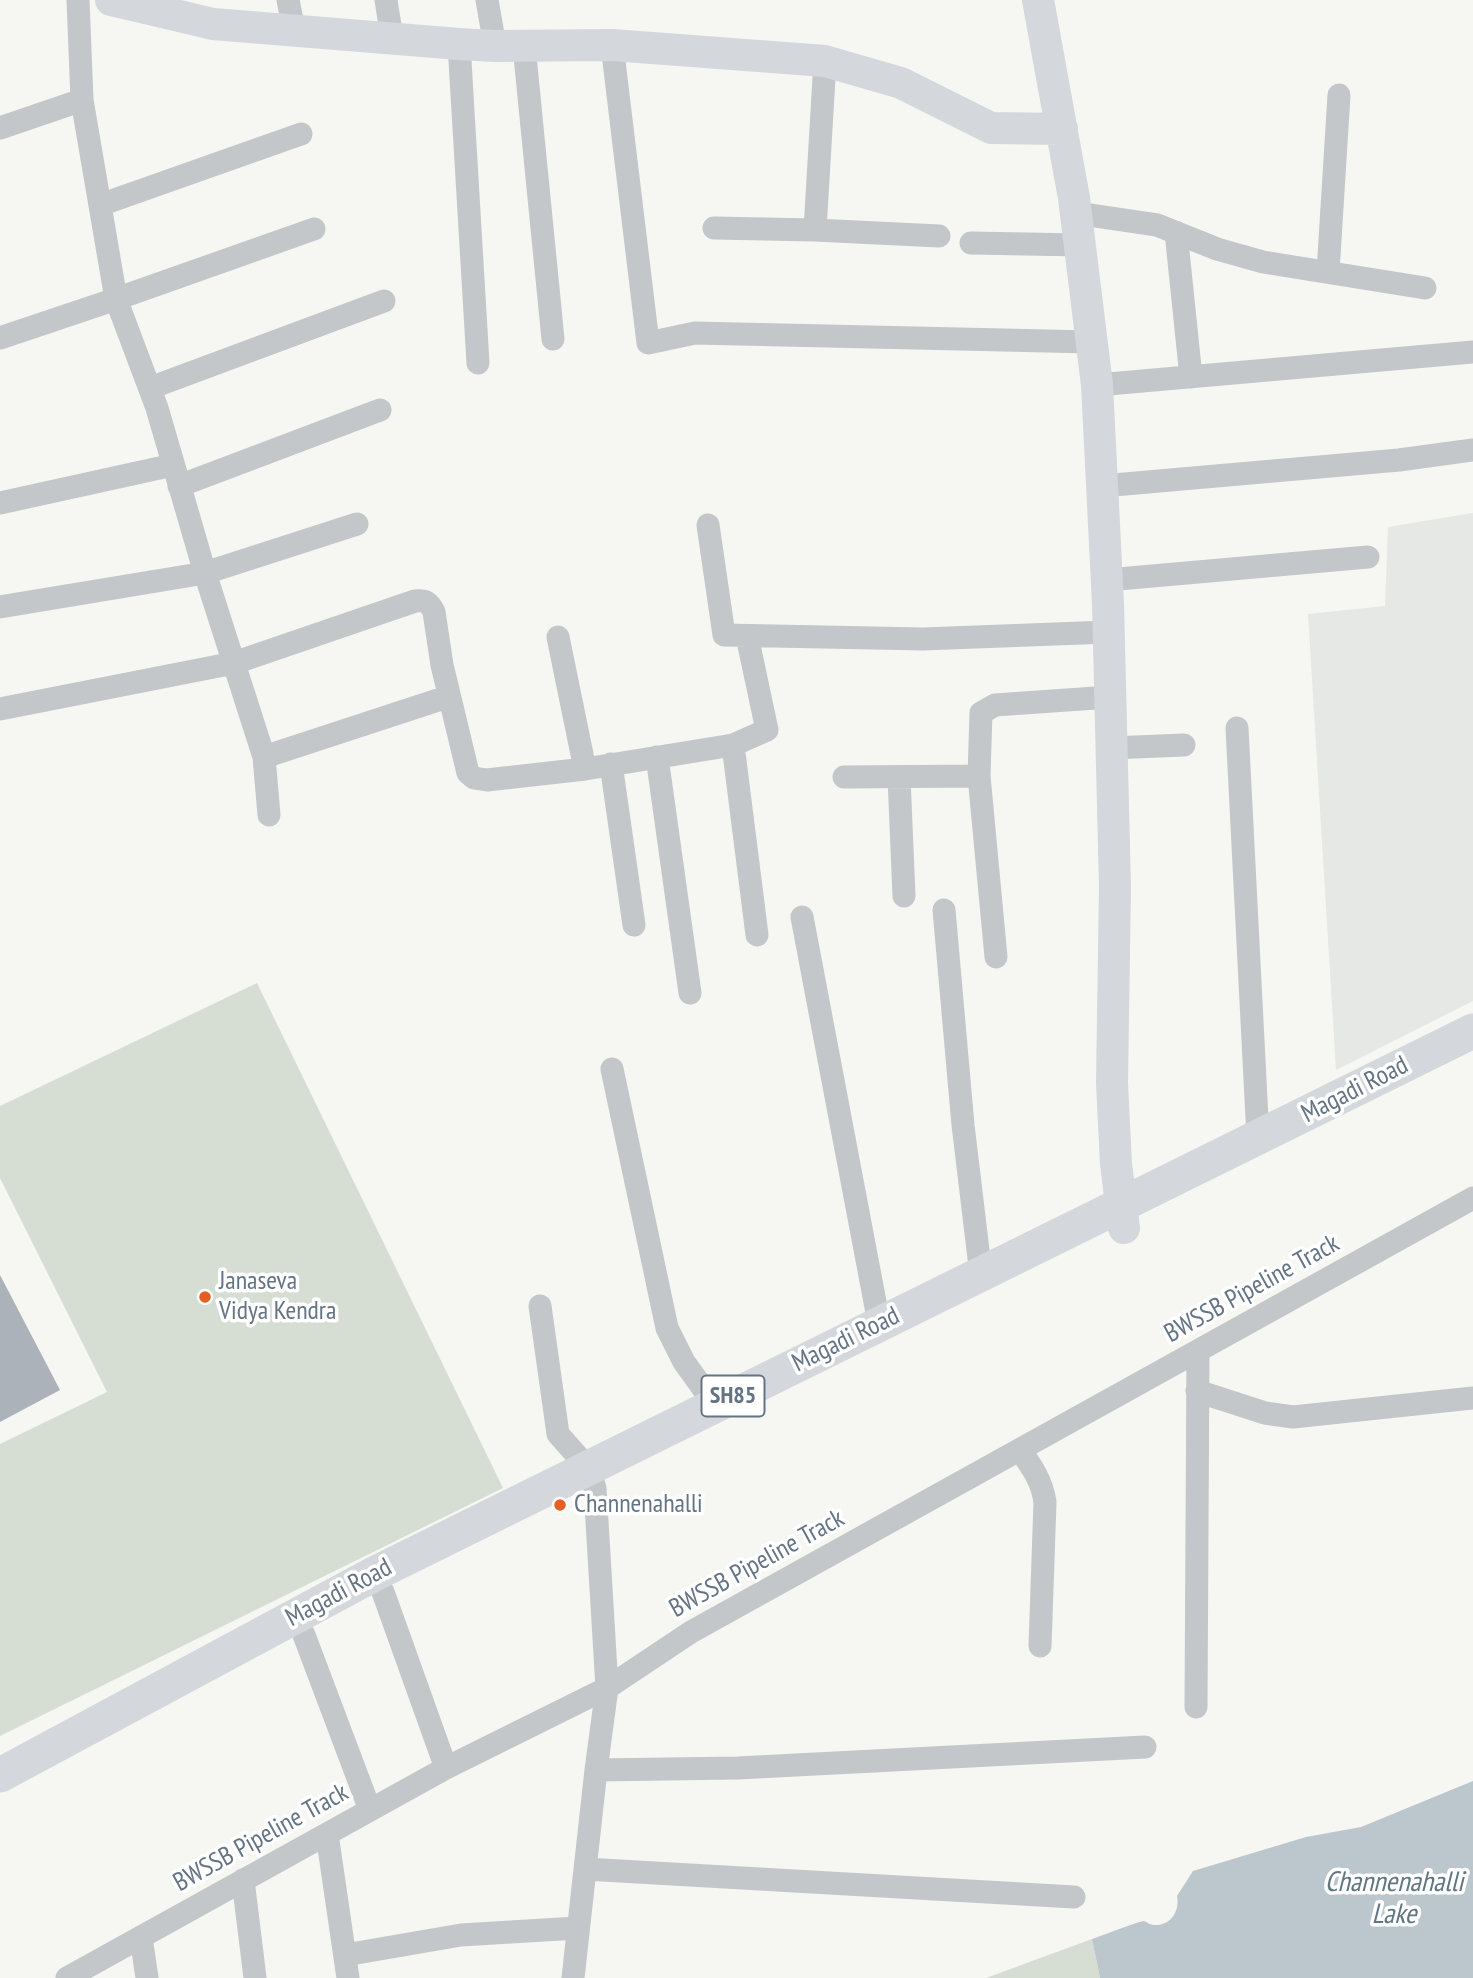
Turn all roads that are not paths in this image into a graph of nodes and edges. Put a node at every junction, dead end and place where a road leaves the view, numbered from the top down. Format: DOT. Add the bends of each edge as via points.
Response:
graph roads {
  1 [pos="78,0"];
  2 [pos="111,0"];
  3 [pos="386,0"];
  4 [pos="487,0"];
  5 [pos="1038,0"];
  6 [pos="187,10"];
  7 [pos="291,15"];
  8 [pos="392,38"];
  9 [pos="459,44"];
  10 [pos="612,45"];
  11 [pos="509,46"];
  12 [pos="825,61"];
  13 [pos="1339,95"];
  14 [pos="82,100"];
  15 [pos="0,128"];
  16 [pos="1062,129"];
  17 [pos="301,134"];
  18 [pos="100,205"];
  19 [pos="1076,213"];
  20 [pos="714,228"];
  21 [pos="314,229"];
  22 [pos="815,230"];
  23 [pos="1176,232"];
  24 [pos="939,236"];
  25 [pos="971,243"];
  26 [pos="1080,245"];
  27 [pos="1328,272"];
  28 [pos="1425,288"];
  29 [pos="116,299"];
  30 [pos="384,301"];
  31 [pos="0,338"];
  32 [pos="553,339"];
  33 [pos="1091,342"];
  34 [pos="1473,352"];
  35 [pos="478,363"];
  36 [pos="1191,377"];
  37 [pos="1097,385"];
  38 [pos="150,388"];
  39 [pos="380,410"];
  40 [pos="1473,450"];
  41 [pos="176,476"];
  42 [pos="1102,486"];
  43 [pos="0,503"];
  44 [pos="356,524"];
  45 [pos="708,525"];
  46 [pos="1367,557"];
  47 [pos="205,573"];
  48 [pos="1107,580"];
  49 [pos="0,607"];
  50 [pos="1108,632"];
  51 [pos="747,636"];
  52 [pos="558,638"];
  53 [pos="234,663"];
  54 [pos="1110,697"];
  55 [pos="438,700"];
  56 [pos="0,709"];
  57 [pos="1237,728"];
  58 [pos="733,745"];
  59 [pos="1184,745"];
  60 [pos="1111,748"];
  61 [pos="264,757"];
  62 [pos="657,757"];
  63 [pos="611,764"];
  64 [pos="585,769"];
  65 [pos="979,776"];
  66 [pos="899,777"];
  67 [pos="844,778"];
  68 [pos="269,816"];
  69 [pos="904,896"];
  70 [pos="944,910"];
  71 [pos="802,917"];
  72 [pos="634,925"];
  73 [pos="757,935"];
  74 [pos="996,957"];
  75 [pos="690,993"];
  76 [pos="1473,1031"];
  77 [pos="1473,1056"];
  78 [pos="612,1069"];
  79 [pos="1258,1138"];
  80 [pos="1473,1198"];
  81 [pos="1122,1217"];
  82 [pos="981,1275"];
  83 [pos="540,1306"];
  84 [pos="879,1323"];
  85 [pos="1198,1352"];
  86 [pos="1197,1391"];
  87 [pos="1473,1399"];
  88 [pos="715,1405"];
  89 [pos="1020,1450"];
  90 [pos="591,1478"];
  91 [pos="383,1592"];
  92 [pos="304,1634"];
  93 [pos="1040,1646"];
  94 [pos="607,1688"];
  95 [pos="1196,1707"];
  96 [pos="1145,1748"];
  97 [pos="446,1768"];
  98 [pos="596,1770"];
  99 [pos="0,1774"];
  100 [pos="0,1798"];
  101 [pos="370,1810"];
  102 [pos="327,1834"];
  103 [pos="585,1868"];
  104 [pos="243,1880"];
  105 [pos="1074,1897"];
  106 [pos="577,1928"];
  107 [pos="141,1937"];
  108 [pos="345,1955"];
  109 [pos="78,1975"];
  110 [pos="147,1978"];
  111 [pos="256,1978"];
  112 [pos="348,1978"];
  113 [pos="573,1978"];
  1 -- 14 [label="street"];
  2 -- 6 [label="street"];
  3 -- 8 [label="street"];
  4 -- 11 [label="street"];
  5 -- 16 [label="street"];
  6 -- 7 [label="street" via="212,24"];
  7 -- 8 [label="street"];
  8 -- 9 [label="street"];
  9 -- 11 [label="street"];
  9 -- 35 [label="street"];
  10 -- 11 [label="street"];
  10 -- 12 [label="street"];
  10 -- 33 [label="street" via="648,343 695,333"];
  11 -- 32 [label="street"];
  12 -- 16 [label="street" via="901,83 991,128"];
  12 -- 22 [label="street"];
  13 -- 27 [label="street"];
  14 -- 15 [label="street"];
  14 -- 18 [label="street"];
  16 -- 19 [label="street"];
  17 -- 18 [label="street"];
  18 -- 29 [label="street"];
  19 -- 23 [label="street"];
  19 -- 26 [label="street"];
  20 -- 22 [label="street"];
  21 -- 29 [label="street"];
  22 -- 24 [label="street"];
  23 -- 27 [label="street" via="1264,262"];
  23 -- 36 [label="street"];
  25 -- 26 [label="street"];
  26 -- 33 [label="street"];
  27 -- 28 [label="street"];
  29 -- 31 [label="street"];
  29 -- 38 [label="street"];
  30 -- 38 [label="street"];
  33 -- 37 [label="street"];
  34 -- 36 [label="street"];
  36 -- 37 [label="street"];
  37 -- 42 [label="street"];
  38 -- 41 [label="street"];
  39 -- 41 [label="street"];
  40 -- 42 [label="street"];
  41 -- 43 [label="street"];
  41 -- 47 [label="street"];
  42 -- 48 [label="street"];
  44 -- 47 [label="street"];
  45 -- 51 [label="street" via="724,635"];
  46 -- 48 [label="street"];
  47 -- 49 [label="street"];
  47 -- 53 [label="street"];
  48 -- 50 [label="street"];
  50 -- 51 [label="street" via="923,639"];
  50 -- 54 [label="street"];
  51 -- 58 [label="street" via="767,730"];
  52 -- 64 [label="street"];
  53 -- 56 [label="street"];
  53 -- 61 [label="street"];
  53 -- 64 [label="street" via="424,600 434,611 468,774 487,780"];
  54 -- 60 [label="street"];
  54 -- 65 [label="street" via="995,705 981,713"];
  55 -- 61 [label="street"];
  57 -- 79 [label="street"];
  58 -- 62 [label="street"];
  58 -- 73 [label="street"];
  59 -- 60 [label="street"];
  60 -- 81 [label="street" via="1115,887 1112,1083"];
  61 -- 68 [label="street"];
  62 -- 63 [label="street"];
  62 -- 75 [label="street"];
  63 -- 64 [label="street"];
  63 -- 72 [label="street"];
  65 -- 66 [label="street"];
  65 -- 74 [label="street"];
  66 -- 67 [label="street"];
  66 -- 69 [label="street"];
  70 -- 82 [label="street"];
  71 -- 84 [label="street"];
  76 -- 79 [label="main road, Magadi Road / SH85"];
  77 -- 81 [label="main road, Magadi Road / SH85"];
  78 -- 88 [label="street" via="667,1328 684,1362"];
  79 -- 81 [label="main road, Magadi Road / SH85"];
  80 -- 85 [label="street, BWSSB Pipeline Track"];
  81 -- 82 [label="main road, Magadi Road / SH85"];
  81 -- 90 [label="main road, Magadi Road / SH85"];
  82 -- 84 [label="main road, Magadi Road / SH85"];
  83 -- 90 [label="street" via="558,1434"];
  84 -- 88 [label="main road, Magadi Road / SH85"];
  85 -- 86 [label="street"];
  85 -- 89 [label="street, BWSSB Pipeline Track"];
  86 -- 87 [label="street" via="1293,1417"];
  86 -- 95 [label="street"];
  88 -- 90 [label="main road, Magadi Road / SH85"];
  89 -- 93 [label="street" via="1038,1477 1045,1502"];
  89 -- 94 [label="street, BWSSB Pipeline Track" via="691,1632"];
  90 -- 91 [label="main road, Magadi Road / SH85"];
  90 -- 94 [label="street"];
  90 -- 99 [label="main road, Magadi Road / SH85" via="376,1573"];
  91 -- 92 [label="main road, Magadi Road / SH85"];
  91 -- 97 [label="street"];
  92 -- 100 [label="main road, Magadi Road / SH85"];
  92 -- 101 [label="street"];
  94 -- 97 [label="street, BWSSB Pipeline Track"];
  94 -- 98 [label="street"];
  96 -- 98 [label="street" via="738,1768"];
  97 -- 101 [label="street, BWSSB Pipeline Track"];
  98 -- 103 [label="street"];
  101 -- 102 [label="street, BWSSB Pipeline Track"];
  102 -- 104 [label="street, BWSSB Pipeline Track"];
  102 -- 108 [label="street"];
  103 -- 105 [label="street"];
  103 -- 106 [label="street"];
  104 -- 107 [label="street, BWSSB Pipeline Track"];
  104 -- 111 [label="street"];
  106 -- 108 [label="street" via="461,1935"];
  106 -- 113 [label="street"];
  107 -- 109 [label="street, BWSSB Pipeline Track"];
  107 -- 110 [label="street"];
  108 -- 112 [label="street"];
}
